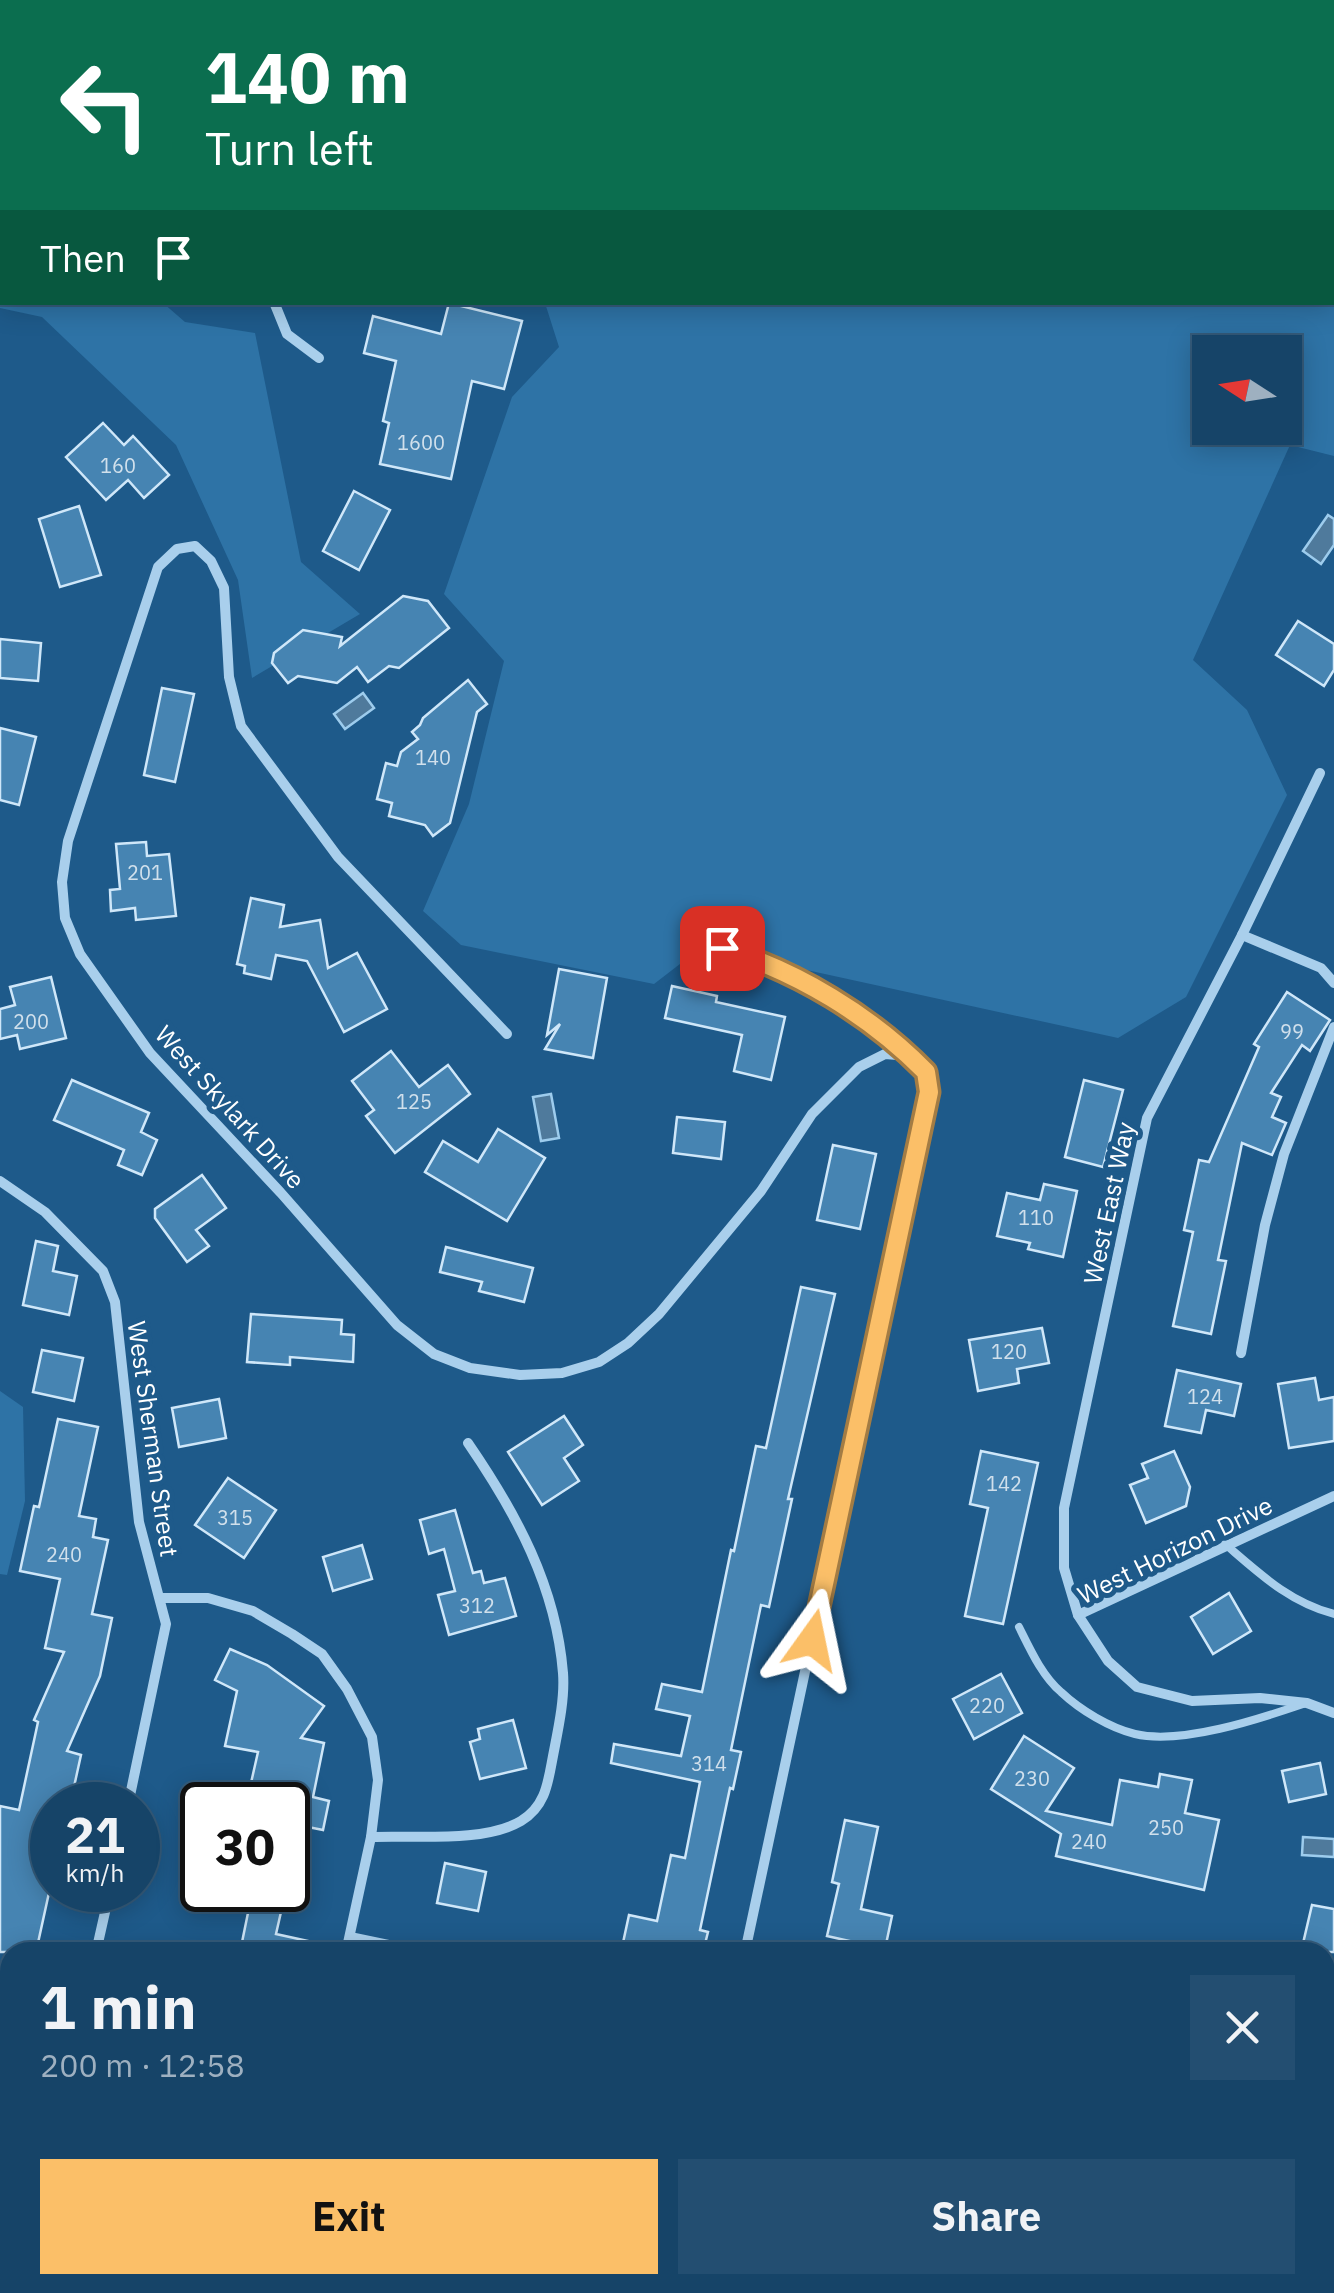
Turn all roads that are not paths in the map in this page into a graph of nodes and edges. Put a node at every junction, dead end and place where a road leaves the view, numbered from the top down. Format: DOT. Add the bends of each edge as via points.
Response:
graph roads {
  1 [pos="275,305"];
  2 [pos="320,358"];
  3 [pos="1320,773"];
  4 [pos="1242,935"];
  5 [pos="722,948"];
  6 [pos="1334,984"];
  7 [pos="1334,1027"];
  8 [pos="507,1034"];
  9 [pos="910,1056"];
  10 [pos="0,1181"];
  11 [pos="1241,1353"];
  12 [pos="468,1443"];
  13 [pos="1334,1496"];
  14 [pos="1225,1544"];
  15 [pos="160,1598"];
  16 [pos="1078,1614"];
  17 [pos="1334,1614"];
  18 [pos="1018,1627"];
  19 [pos="1308,1703"];
  20 [pos="1334,1714"];
  21 [pos="133,1782"];
  22 [pos="371,1837"];
  23 [pos="105,1912"];
  24 [pos="350,1937"];
  25 [pos="98,1942"];
  26 [pos="349,1942"];
  27 [pos="374,1942"];
  28 [pos="747,1942"];
  1 -- 2 [label="street" via="287,334"];
  3 -- 4 [label="street, West East Way"];
  4 -- 6 [label="street" via="1321,968"];
  4 -- 16 [label="street, West East Way" via="1147,1118 1064,1508 1064,1568"];
  5 -- 9 [label="lane" via="847,1006"];
  7 -- 11 [label="street" via="1284,1154"];
  8 -- 9 [label="street, West Skylark Drive" via="338,858 241,726 229,677 224,588 195,546 177,548 158,567 68,841 65,918 80,954 150,1053 397,1326 434,1354 470,1368 520,1375 599,1362 659,1314 761,1191 812,1114 860,1067 885,1054"];
  9 -- 28 [label="street" via="926,1072 929,1092"];
  10 -- 15 [label="street, West Sherman Street" via="46,1212 103,1271 115,1302 140,1522"];
  12 -- 22 [label="street" via="530,1545 552,1608 564,1676 547,1787 540,1805 508,1828"];
  13 -- 14 [label="street, West Horizon Drive"];
  14 -- 16 [label="street, West Horizon Drive"];
  14 -- 17 [label="lane" via="1283,1594"];
  15 -- 21 [label="street, West Sherman Street" via="166,1624"];
  15 -- 22 [label="street" via="208,1598 254,1611 322,1654 372,1738 378,1780"];
  16 -- 19 [label="street, West Horizon Drive" via="1108,1661 1137,1686 1192,1701"];
  18 -- 19 [label="lane" via="1059,1692 1137,1734 1189,1734"];
  19 -- 20 [label="street, West Horizon Drive"];
  22 -- 24 [label="street"];
  23 -- 25 [label="street"];
  24 -- 26 [label="street"];
  24 -- 27 [label="street"];
}
